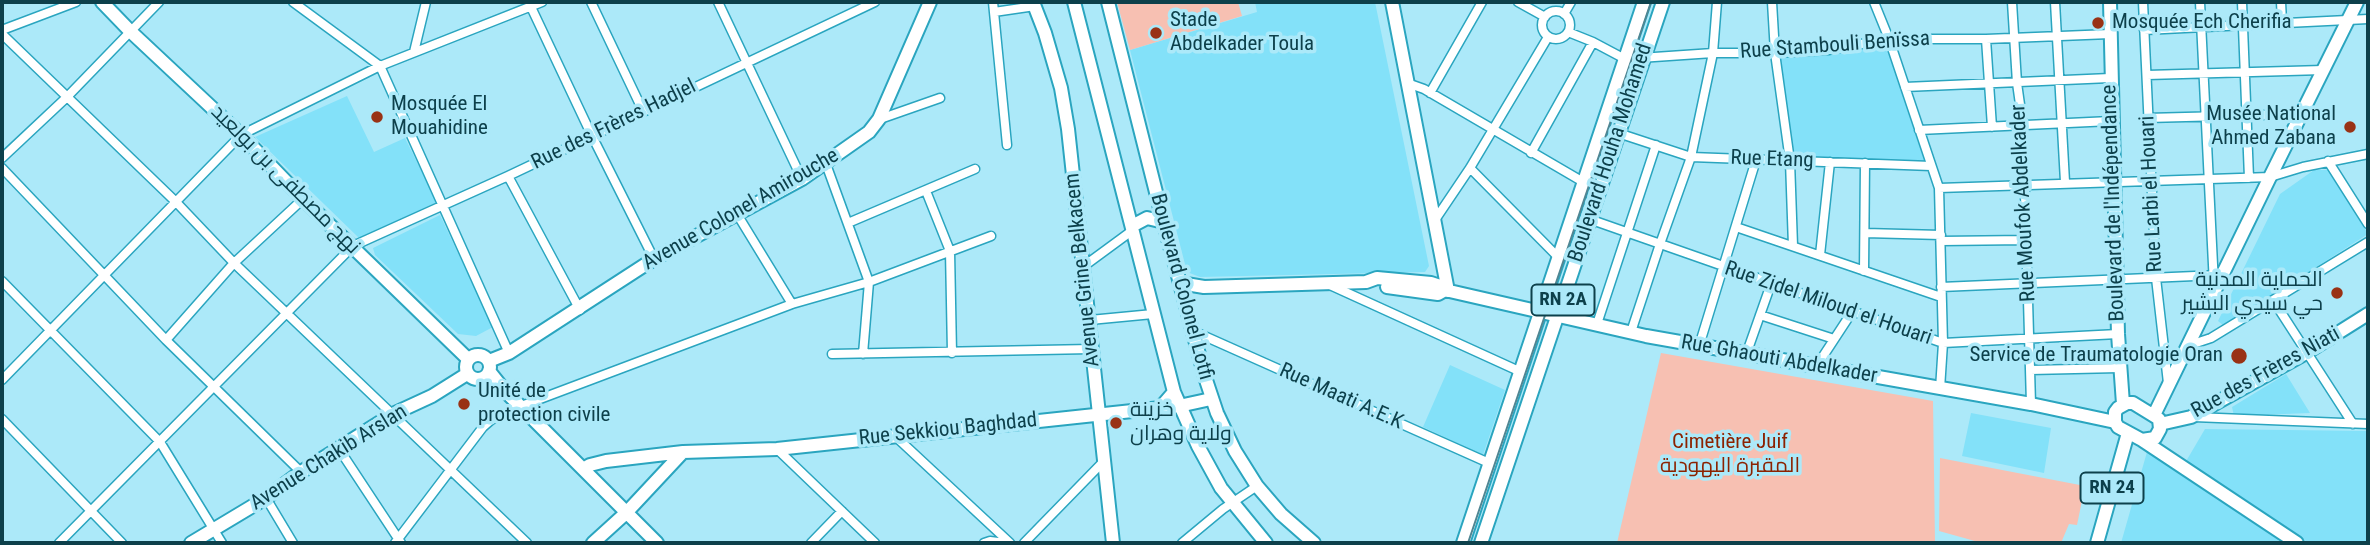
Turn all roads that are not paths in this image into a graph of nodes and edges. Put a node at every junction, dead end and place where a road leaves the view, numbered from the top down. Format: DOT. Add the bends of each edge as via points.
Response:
graph roads {
  1 [pos="76,2"];
  2 [pos="102,2"];
  3 [pos="159,2"];
  4 [pos="293,2"];
  5 [pos="426,2"];
  6 [pos="542,2"];
  7 [pos="591,2"];
  8 [pos="718,2"];
  9 [pos="875,2"];
  10 [pos="930,2"];
  11 [pos="993,2"];
  12 [pos="1074,2"];
  13 [pos="1108,2"];
  14 [pos="1482,2"];
  15 [pos="1518,2"];
  16 [pos="1571,2"];
  17 [pos="1644,2"];
  18 [pos="1662,2"];
  19 [pos="1717,2"];
  20 [pos="1772,2"];
  21 [pos="1874,2"];
  22 [pos="2012,2"];
  23 [pos="2055,2"];
  24 [pos="2110,2"];
  25 [pos="2143,2"];
  26 [pos="2200,2"];
  27 [pos="2242,2"];
  28 [pos="2281,2"];
  29 [pos="2357,2"];
  30 [pos="1393,3"];
  31 [pos="1034,4"];
  32 [pos="531,7"];
  33 [pos="994,12"];
  34 [pos="1564,14"];
  35 [pos="1545,17"];
  36 [pos="2348,19"];
  37 [pos="2368,19"];
  38 [pos="2282,22"];
  39 [pos="2243,24"];
  40 [pos="2201,27"];
  41 [pos="2144,30"];
  42 [pos="130,31"];
  43 [pos="2,32"];
  44 [pos="1568,32"];
  45 [pos="2110,34"];
  46 [pos="2057,36"];
  47 [pos="1548,37"];
  48 [pos="2014,37"];
  49 [pos="1889,39"];
  50 [pos="1986,39"];
  51 [pos="1593,42"];
  52 [pos="414,52"];
  53 [pos="1713,53"];
  54 [pos="1775,53"];
  55 [pos="1643,56"];
  56 [pos="1625,59"];
  57 [pos="746,61"];
  58 [pos="380,66"];
  59 [pos="2323,70"];
  60 [pos="2244,72"];
  61 [pos="2203,74"];
  62 [pos="2147,75"];
  63 [pos="2110,78"];
  64 [pos="2059,80"];
  65 [pos="1407,83"];
  66 [pos="2018,83"];
  67 [pos="1989,84"];
  68 [pos="1905,87"];
  69 [pos="1430,93"];
  70 [pos="67,97"];
  71 [pos="940,98"];
  72 [pos="643,111"];
  73 [pos="2246,114"];
  74 [pos="2301,114"];
  75 [pos="2206,116"];
  76 [pos="2147,118"];
  77 [pos="879,119"];
  78 [pos="2111,121"];
  79 [pos="2062,123"];
  80 [pos="2023,126"];
  81 [pos="1992,127"];
  82 [pos="1919,130"];
  83 [pos="1492,131"];
  84 [pos="1618,133"];
  85 [pos="241,135"];
  86 [pos="592,136"];
  87 [pos="1007,145"];
  88 [pos="1656,145"];
  89 [pos="1531,153"];
  90 [pos="2368,154"];
  91 [pos="1691,157"];
  92 [pos="2,158"];
  93 [pos="1756,160"];
  94 [pos="1790,161"];
  95 [pos="2328,161"];
  96 [pos="1830,162"];
  97 [pos="1865,163"];
  98 [pos="826,164"];
  99 [pos="1931,166"];
  100 [pos="2,168"];
  101 [pos="1470,168"];
  102 [pos="975,169"];
  103 [pos="508,176"];
  104 [pos="2270,177"];
  105 [pos="2249,178"];
  106 [pos="802,179"];
  107 [pos="2210,179"];
  108 [pos="2151,180"];
  109 [pos="2065,182"];
  110 [pos="1585,183"];
  111 [pos="2115,183"];
  112 [pos="2024,184"];
  113 [pos="1939,188"];
  114 [pos="926,191"];
  115 [pos="303,199"];
  116 [pos="1158,201"];
  117 [pos="176,202"];
  118 [pos="444,204"];
  119 [pos="1127,209"];
  120 [pos="737,214"];
  121 [pos="1589,219"];
  122 [pos="1435,220"];
  123 [pos="848,222"];
  124 [pos="1164,222"];
  125 [pos="2368,224"];
  126 [pos="1735,227"];
  127 [pos="1132,228"];
  128 [pos="1865,233"];
  129 [pos="1627,234"];
  130 [pos="990,236"];
  131 [pos="1941,238"];
  132 [pos="2026,240"];
  133 [pos="2368,242"];
  134 [pos="1660,244"];
  135 [pos="353,246"];
  136 [pos="1793,246"];
  137 [pos="950,251"];
  138 [pos="1820,255"];
  139 [pos="654,259"];
  140 [pos="1560,259"];
  141 [pos="234,264"];
  142 [pos="1084,266"];
  143 [pos="1723,268"];
  144 [pos="1864,271"];
  145 [pos="105,277"];
  146 [pos="2156,278"];
  147 [pos="2116,279"];
  148 [pos="2217,280"];
  149 [pos="2,281"];
  150 [pos="869,282"];
  151 [pos="1180,283"];
  152 [pos="1326,283"];
  153 [pos="1771,284"];
  154 [pos="2028,284"];
  155 [pos="1205,287"];
  156 [pos="1447,291"];
  157 [pos="1941,292"];
  158 [pos="1184,297"];
  159 [pos="2273,300"];
  160 [pos="792,304"];
  161 [pos="580,310"];
  162 [pos="1542,312"];
  163 [pos="1852,312"];
  164 [pos="288,313"];
  165 [pos="1153,314"];
  166 [pos="1559,315"];
  167 [pos="1760,315"];
  168 [pos="1090,320"];
  169 [pos="2366,320"];
  170 [pos="1597,324"];
  171 [pos="52,330"];
  172 [pos="1193,331"];
  173 [pos="1631,332"];
  174 [pos="2118,334"];
  175 [pos="2029,338"];
  176 [pos="166,340"];
  177 [pos="1834,340"];
  178 [pos="1943,343"];
  179 [pos="1699,346"];
  180 [pos="2187,346"];
  181 [pos="1091,349"];
  182 [pos="1747,352"];
  183 [pos="509,353"];
  184 [pos="952,353"];
  185 [pos="2306,353"];
  186 [pos="832,354"];
  187 [pos="863,354"];
  188 [pos="468,359"];
  189 [pos="1816,367"];
  190 [pos="2119,368"];
  191 [pos="486,370"];
  192 [pos="2030,370"];
  193 [pos="1521,372"];
  194 [pos="467,374"];
  195 [pos="2,380"];
  196 [pos="2168,385"];
  197 [pos="215,387"];
  198 [pos="1940,389"];
  199 [pos="1174,392"];
  200 [pos="1211,399"];
  201 [pos="2031,404"];
  202 [pos="2123,404"];
  203 [pos="1179,406"];
  204 [pos="522,407"];
  205 [pos="1161,407"];
  206 [pos="1099,413"];
  207 [pos="393,414"];
  208 [pos="2191,417"];
  209 [pos="2,419"];
  210 [pos="2157,420"];
  211 [pos="2115,422"];
  212 [pos="2353,424"];
  213 [pos="2368,424"];
  214 [pos="2127,433"];
  215 [pos="895,436"];
  216 [pos="2142,440"];
  217 [pos="160,442"];
  218 [pos="339,449"];
  219 [pos="777,449"];
  220 [pos="683,452"];
  221 [pos="1104,461"];
  222 [pos="1489,463"];
  223 [pos="452,469"];
  224 [pos="583,469"];
  225 [pos="301,472"];
  226 [pos="1257,486"];
  227 [pos="266,498"];
  228 [pos="1231,503"];
  229 [pos="842,511"];
  230 [pos="91,512"];
  231 [pos="626,513"];
  232 [pos="214,530"];
  233 [pos="398,542"];
  234 [pos="59,543"];
  235 [pos="122,543"];
  236 [pos="191,543"];
  237 [pos="222,543"];
  238 [pos="293,543"];
  239 [pos="527,543"];
  240 [pos="593,543"];
  241 [pos="657,543"];
  242 [pos="810,543"];
  243 [pos="875,543"];
  244 [pos="984,543"];
  245 [pos="1008,543"];
  246 [pos="1024,543"];
  247 [pos="1113,543"];
  248 [pos="1182,543"];
  249 [pos="1266,543"];
  250 [pos="1314,543"];
  251 [pos="1463,543"];
  252 [pos="1481,543"];
  253 [pos="2097,543"];
  254 [pos="2297,543"];
  1 -- 43 [label="street"];
  2 -- 42 [label="main road, نهج مصطفى بن بولعيد"];
  3 -- 42 [label="street"];
  4 -- 58 [label="street"];
  5 -- 52 [label="street"];
  6 -- 32 [label="street"];
  7 -- 72 [label="street"];
  8 -- 57 [label="street"];
  9 -- 57 [label="street, Rue des Frères Hadjel"];
  10 -- 77 [label="main road, Avenue Colonel Amirouche"];
  11 -- 33 [label="street"];
  12 -- 119 [label="main road, Boulevard Colonel Lotfi"];
  13 -- 116 [label="main road, Boulevard Colonel Lotfi"];
  14 -- 69 [label="street"];
  15 -- 35 [label="street"];
  16 -- 34 [label="street"];
  17 -- 56 [label="main road, Boulevard Houha Mohamed / RN 2A"];
  18 -- 55 [label="main road, Boulevard Houha Mohamed / RN 2A"];
  19 -- 53 [label="street"];
  20 -- 54 [label="street"];
  21 -- 49 [label="street"];
  22 -- 48 [label="street, Rue Moufok Abdelkader"];
  23 -- 46 [label="street"];
  24 -- 45 [label="main road, Boulevard de l'Indépendance"];
  25 -- 41 [label="street, Rue Larbi el Houari"];
  26 -- 40 [label="street"];
  27 -- 39 [label="street"];
  28 -- 38 [label="street"];
  29 -- 36 [label="main road"];
  30 -- 65 [label="main road"];
  31 -- 33 [label="street"];
  31 -- 142 [label="main road, Avenue Grine Belkacem" via="1068,129"];
  32 -- 52 [label="street"];
  32 -- 86 [label="street"];
  33 -- 87 [label="street"];
  34 -- 35 [label="street" via="1551,12"];
  34 -- 44 [label="street"];
  35 -- 47 [label="street" via="1542,29"];
  36 -- 37 [label="street"];
  36 -- 38 [label="street"];
  36 -- 59 [label="main road"];
  38 -- 39 [label="street"];
  39 -- 40 [label="street"];
  39 -- 60 [label="street"];
  40 -- 41 [label="street"];
  40 -- 61 [label="street"];
  41 -- 62 [label="street, Rue Larbi el Houari"];
  42 -- 70 [label="street"];
  42 -- 85 [label="main road, نهج مصطفى بن بولعيد"];
  43 -- 70 [label="street"];
  44 -- 47 [label="street" via="1557,39"];
  44 -- 51 [label="street"];
  45 -- 46 [label="street, Rue Stambouli Benïssa"];
  45 -- 63 [label="main road, Boulevard de l'Indépendance"];
  46 -- 48 [label="street, Rue Stambouli Benïssa"];
  46 -- 64 [label="street"];
  47 -- 83 [label="street"];
  48 -- 50 [label="street, Rue Stambouli Benïssa"];
  48 -- 66 [label="street, Rue Moufok Abdelkader"];
  49 -- 50 [label="street, Rue Stambouli Benïssa"];
  49 -- 54 [label="street, Rue Stambouli Benïssa"];
  49 -- 68 [label="street"];
  50 -- 67 [label="street"];
  51 -- 56 [label="street"];
  51 -- 89 [label="street"];
  52 -- 58 [label="street"];
  53 -- 54 [label="street, Rue Stambouli Benïssa"];
  53 -- 55 [label="street, Rue Stambouli Benïssa"];
  53 -- 91 [label="street"];
  54 -- 94 [label="street"];
  55 -- 56 [label="street, Rue Stambouli Benïssa"];
  55 -- 84 [label="main road, Boulevard Houha Mohamed / RN 2A"];
  56 -- 110 [label="main road, Boulevard Houha Mohamed / RN 2A"];
  57 -- 72 [label="street, Rue des Frères Hadjel"];
  57 -- 106 [label="street"];
  58 -- 85 [label="street"];
  58 -- 118 [label="street"];
  59 -- 60 [label="street"];
  59 -- 74 [label="main road"];
  60 -- 61 [label="street"];
  60 -- 73 [label="street"];
  61 -- 62 [label="street"];
  61 -- 75 [label="street"];
  62 -- 76 [label="street, Rue Larbi el Houari"];
  63 -- 64 [label="street"];
  63 -- 78 [label="main road, Boulevard de l'Indépendance"];
  64 -- 66 [label="street"];
  64 -- 79 [label="street"];
  65 -- 69 [label="street"];
  65 -- 122 [label="main road"];
  66 -- 67 [label="street"];
  66 -- 80 [label="street, Rue Moufok Abdelkader"];
  67 -- 68 [label="street"];
  67 -- 81 [label="street"];
  68 -- 82 [label="street"];
  69 -- 83 [label="street"];
  70 -- 92 [label="street"];
  70 -- 117 [label="street"];
  71 -- 77 [label="street"];
  72 -- 86 [label="street, Rue des Frères Hadjel"];
  73 -- 74 [label="street"];
  73 -- 75 [label="street"];
  73 -- 105 [label="street"];
  74 -- 104 [label="main road"];
  75 -- 76 [label="street"];
  75 -- 107 [label="street"];
  76 -- 108 [label="street, Rue Larbi el Houari"];
  77 -- 98 [label="main road, Avenue Colonel Amirouche"];
  78 -- 79 [label="street"];
  78 -- 111 [label="main road, Boulevard de l'Indépendance"];
  79 -- 80 [label="street"];
  79 -- 109 [label="street"];
  80 -- 81 [label="street"];
  80 -- 112 [label="street, Rue Moufok Abdelkader"];
  81 -- 82 [label="street"];
  82 -- 99 [label="street"];
  83 -- 89 [label="street"];
  83 -- 101 [label="street"];
  84 -- 88 [label="street, Rue Etang"];
  84 -- 121 [label="main road, Boulevard Houha Mohamed / RN 2A"];
  85 -- 115 [label="main road, نهج مصطفى بن بولعيد"];
  85 -- 117 [label="street"];
  86 -- 103 [label="street, Rue des Frères Hadjel"];
  86 -- 139 [label="street"];
  88 -- 91 [label="street, Rue Etang"];
  88 -- 129 [label="street"];
  89 -- 110 [label="street"];
  90 -- 95 [label="street"];
  91 -- 93 [label="street, Rue Etang"];
  91 -- 134 [label="street"];
  93 -- 94 [label="street, Rue Etang"];
  93 -- 126 [label="street"];
  94 -- 96 [label="street, Rue Etang"];
  94 -- 136 [label="street"];
  95 -- 104 [label="street"];
  95 -- 125 [label="street"];
  96 -- 97 [label="street, Rue Etang"];
  96 -- 138 [label="street"];
  97 -- 99 [label="street, Rue Etang"];
  97 -- 128 [label="street"];
  98 -- 106 [label="main road, Avenue Colonel Amirouche"];
  98 -- 123 [label="street"];
  99 -- 113 [label="street"];
  100 -- 145 [label="street"];
  101 -- 122 [label="street"];
  101 -- 140 [label="street"];
  102 -- 114 [label="street"];
  103 -- 118 [label="street, Rue des Frères Hadjel"];
  103 -- 161 [label="street"];
  104 -- 105 [label="street"];
  104 -- 148 [label="main road"];
  105 -- 107 [label="street"];
  106 -- 120 [label="main road, Avenue Colonel Amirouche"];
  107 -- 108 [label="street"];
  107 -- 148 [label="street"];
  108 -- 111 [label="street"];
  108 -- 146 [label="street, Rue Larbi el Houari"];
  109 -- 111 [label="street"];
  109 -- 112 [label="street"];
  110 -- 140 [label="main road, Boulevard Houha Mohamed / RN 2A"];
  111 -- 147 [label="main road, Boulevard de l'Indépendance"];
  112 -- 113 [label="street"];
  112 -- 132 [label="street, Rue Moufok Abdelkader"];
  113 -- 131 [label="street"];
  114 -- 123 [label="street"];
  114 -- 137 [label="street"];
  115 -- 135 [label="main road, نهج مصطفى بن بولعيد"];
  115 -- 141 [label="street"];
  116 -- 119 [label="main road" via="1142,211"];
  116 -- 124 [label="main road, Boulevard Colonel Lotfi"];
  117 -- 141 [label="street"];
  117 -- 145 [label="street"];
  118 -- 135 [label="street, Rue des Frères Hadjel"];
  118 -- 183 [label="street"];
  119 -- 127 [label="main road, Boulevard Colonel Lotfi"];
  120 -- 139 [label="main road, Avenue Colonel Amirouche"];
  120 -- 160 [label="street"];
  121 -- 129 [label="street, Rue Zidel Miloud el Houari"];
  121 -- 166 [label="main road, Boulevard Houha Mohamed / RN 2A"];
  122 -- 156 [label="main road"];
  123 -- 150 [label="street"];
  124 -- 127 [label="main road" via="1147,218"];
  124 -- 151 [label="main road, Boulevard Colonel Lotfi"];
  126 -- 136 [label="street"];
  126 -- 143 [label="street"];
  127 -- 142 [label="street"];
  127 -- 165 [label="main road, Boulevard Colonel Lotfi"];
  128 -- 131 [label="street"];
  128 -- 144 [label="street"];
  129 -- 134 [label="street, Rue Zidel Miloud el Houari"];
  129 -- 170 [label="street"];
  130 -- 137 [label="street"];
  131 -- 132 [label="street"];
  131 -- 157 [label="street"];
  132 -- 154 [label="street, Rue Moufok Abdelkader"];
  133 -- 159 [label="street"];
  134 -- 143 [label="street, Rue Zidel Miloud el Houari"];
  134 -- 173 [label="street"];
  135 -- 164 [label="street"];
  135 -- 188 [label="main road, نهج مصطفى بن بولعيد"];
  136 -- 138 [label="street"];
  137 -- 150 [label="street"];
  137 -- 184 [label="street"];
  138 -- 144 [label="street"];
  139 -- 161 [label="main road, Avenue Colonel Amirouche"];
  140 -- 162 [label="main road, Boulevard Houha Mohamed / RN 2A"];
  141 -- 164 [label="street"];
  141 -- 176 [label="street"];
  142 -- 168 [label="main road, Avenue Grine Belkacem"];
  143 -- 153 [label="street, Rue Zidel Miloud el Houari"];
  143 -- 179 [label="street"];
  144 -- 157 [label="street"];
  145 -- 171 [label="street"];
  145 -- 176 [label="street"];
  146 -- 147 [label="street"];
  146 -- 148 [label="street"];
  146 -- 196 [label="street, Rue Larbi el Houari"];
  147 -- 154 [label="street"];
  147 -- 174 [label="main road, Boulevard de l'Indépendance"];
  148 -- 180 [label="main road"];
  149 -- 171 [label="street"];
  150 -- 160 [label="street"];
  150 -- 187 [label="street"];
  151 -- 155 [label="main road, Rue Ghaouti Abdelkader"];
  151 -- 158 [label="main road, Boulevard Colonel Lotfi"];
  152 -- 155 [label="main road, Rue Ghaouti Abdelkader"];
  152 -- 156 [label="main road, Rue Ghaouti Abdelkader" via="1377,278 1431,283"];
  152 -- 193 [label="street"];
  153 -- 163 [label="street, Rue Zidel Miloud el Houari"];
  153 -- 167 [label="street"];
  154 -- 157 [label="street"];
  154 -- 175 [label="street, Rue Moufok Abdelkader"];
  155 -- 158 [label="main road, Rue Ghaouti Abdelkader"];
  156 -- 162 [label="main road, Rue Ghaouti Abdelkader"];
  157 -- 178 [label="street"];
  158 -- 172 [label="main road, Boulevard Colonel Lotfi"];
  159 -- 180 [label="street" via="2211,338"];
  159 -- 185 [label="street"];
  160 -- 204 [label="street"];
  161 -- 183 [label="main road, Avenue Colonel Amirouche"];
  162 -- 166 [label="main road, Rue Ghaouti Abdelkader"];
  162 -- 193 [label="main road, Boulevard Houha Mohamed / RN 2A"];
  163 -- 177 [label="street"];
  163 -- 178 [label="street, Rue Zidel Miloud el Houari"];
  164 -- 197 [label="street"];
  164 -- 207 [label="street"];
  165 -- 168 [label="street"];
  165 -- 199 [label="main road, Boulevard Colonel Lotfi"];
  166 -- 170 [label="main road, Rue Ghaouti Abdelkader"];
  166 -- 252 [label="main road, Boulevard Houha Mohamed / RN 2A"];
  167 -- 177 [label="street"];
  167 -- 182 [label="street"];
  168 -- 181 [label="main road, Avenue Grine Belkacem"];
  169 -- 185 [label="main road, Rue des Frères Niati"];
  170 -- 173 [label="main road, Rue Ghaouti Abdelkader"];
  171 -- 195 [label="street"];
  171 -- 217 [label="street"];
  172 -- 200 [label="main road, Boulevard Colonel Lotfi"];
  172 -- 222 [label="street, Rue Maati A.E.K"];
  173 -- 179 [label="main road, Rue Ghaouti Abdelkader"];
  174 -- 175 [label="street, Rue Zidel Miloud el Houari"];
  174 -- 190 [label="main road, Boulevard de l'Indépendance"];
  175 -- 178 [label="street, Rue Zidel Miloud el Houari"];
  175 -- 192 [label="street, Rue Moufok Abdelkader"];
  176 -- 197 [label="street"];
  177 -- 189 [label="street"];
  178 -- 198 [label="street"];
  179 -- 182 [label="main road, Rue Ghaouti Abdelkader"];
  180 -- 196 [label="main road"];
  181 -- 184 [label="street"];
  181 -- 206 [label="main road, Avenue Grine Belkacem"];
  182 -- 189 [label="main road, Rue Ghaouti Abdelkader"];
  183 -- 191 [label="main road, Avenue Colonel Amirouche"];
  184 -- 187 [label="street"];
  185 -- 208 [label="main road, Rue des Frères Niati"];
  185 -- 212 [label="street"];
  186 -- 187 [label="street"];
  188 -- 191 [label="main road" via="478,355"];
  188 -- 194 [label="main road"];
  189 -- 198 [label="main road, Rue Ghaouti Abdelkader"];
  190 -- 192 [label="street"];
  190 -- 202 [label="main road, Boulevard de l'Indépendance"];
  191 -- 194 [label="main road" via="474,379"];
  191 -- 204 [label="main road"];
  192 -- 201 [label="street, Rue Moufok Abdelkader"];
  193 -- 222 [label="main road, Boulevard Houha Mohamed / RN 2A"];
  194 -- 207 [label="main road, Avenue Chakib Arslan"];
  196 -- 210 [label="main road"];
  197 -- 217 [label="street"];
  197 -- 225 [label="street"];
  198 -- 201 [label="main road, Rue Ghaouti Abdelkader"];
  199 -- 203 [label="main road, Boulevard Colonel Lotfi"];
  199 -- 205 [label="main road"];
  200 -- 203 [label="main road, Rue Sekkiou Baghdad"];
  200 -- 226 [label="main road, Boulevard Colonel Lotfi"];
  201 -- 211 [label="main road, Rue Ghaouti Abdelkader"];
  202 -- 210 [label="main road" via="2133,403"];
  202 -- 211 [label="main road" via="2115,412"];
  203 -- 205 [label="main road, Rue Sekkiou Baghdad"];
  203 -- 228 [label="main road, Boulevard Colonel Lotfi"];
  204 -- 223 [label="street" via="483,427"];
  204 -- 224 [label="main road"];
  205 -- 206 [label="main road, Rue Sekkiou Baghdad"];
  206 -- 215 [label="main road, Rue Sekkiou Baghdad"];
  206 -- 221 [label="main road, Avenue Grine Belkacem"];
  207 -- 218 [label="main road, Avenue Chakib Arslan"];
  207 -- 223 [label="street"];
  208 -- 210 [label="main road, Rue des Frères Niati"];
  208 -- 212 [label="street"];
  209 -- 230 [label="street"];
  210 -- 216 [label="main road" via="2159,434"];
  211 -- 214 [label="main road"];
  212 -- 213 [label="street"];
  214 -- 216 [label="main road"];
  214 -- 253 [label="main road, RN 24"];
  215 -- 219 [label="main road, Rue Sekkiou Baghdad"];
  215 -- 245 [label="street"];
  216 -- 254 [label="main road"];
  217 -- 230 [label="street"];
  217 -- 232 [label="street"];
  218 -- 225 [label="main road, Avenue Chakib Arslan"];
  218 -- 233 [label="street"];
  219 -- 220 [label="main road, Rue Sekkiou Baghdad"];
  219 -- 229 [label="street"];
  220 -- 224 [label="main road, Rue Sekkiou Baghdad" via="606,461"];
  220 -- 231 [label="main road"];
  221 -- 246 [label="street"];
  221 -- 247 [label="main road, Avenue Grine Belkacem"];
  222 -- 251 [label="main road, Boulevard Houha Mohamed / RN 2A"];
  223 -- 233 [label="street"];
  223 -- 239 [label="street"];
  224 -- 231 [label="main road"];
  225 -- 227 [label="main road, Avenue Chakib Arslan"];
  226 -- 228 [label="street"];
  226 -- 250 [label="main road, Boulevard Colonel Lotfi"];
  227 -- 232 [label="main road, Avenue Chakib Arslan"];
  227 -- 238 [label="street"];
  228 -- 248 [label="street"];
  228 -- 249 [label="main road, Boulevard Colonel Lotfi"];
  229 -- 242 [label="street"];
  229 -- 243 [label="street"];
  230 -- 234 [label="street"];
  230 -- 235 [label="street"];
  231 -- 240 [label="main road"];
  231 -- 241 [label="main road"];
  232 -- 236 [label="main road, Avenue Chakib Arslan"];
  232 -- 237 [label="street"];
  244 -- 245 [label="street"];
}
